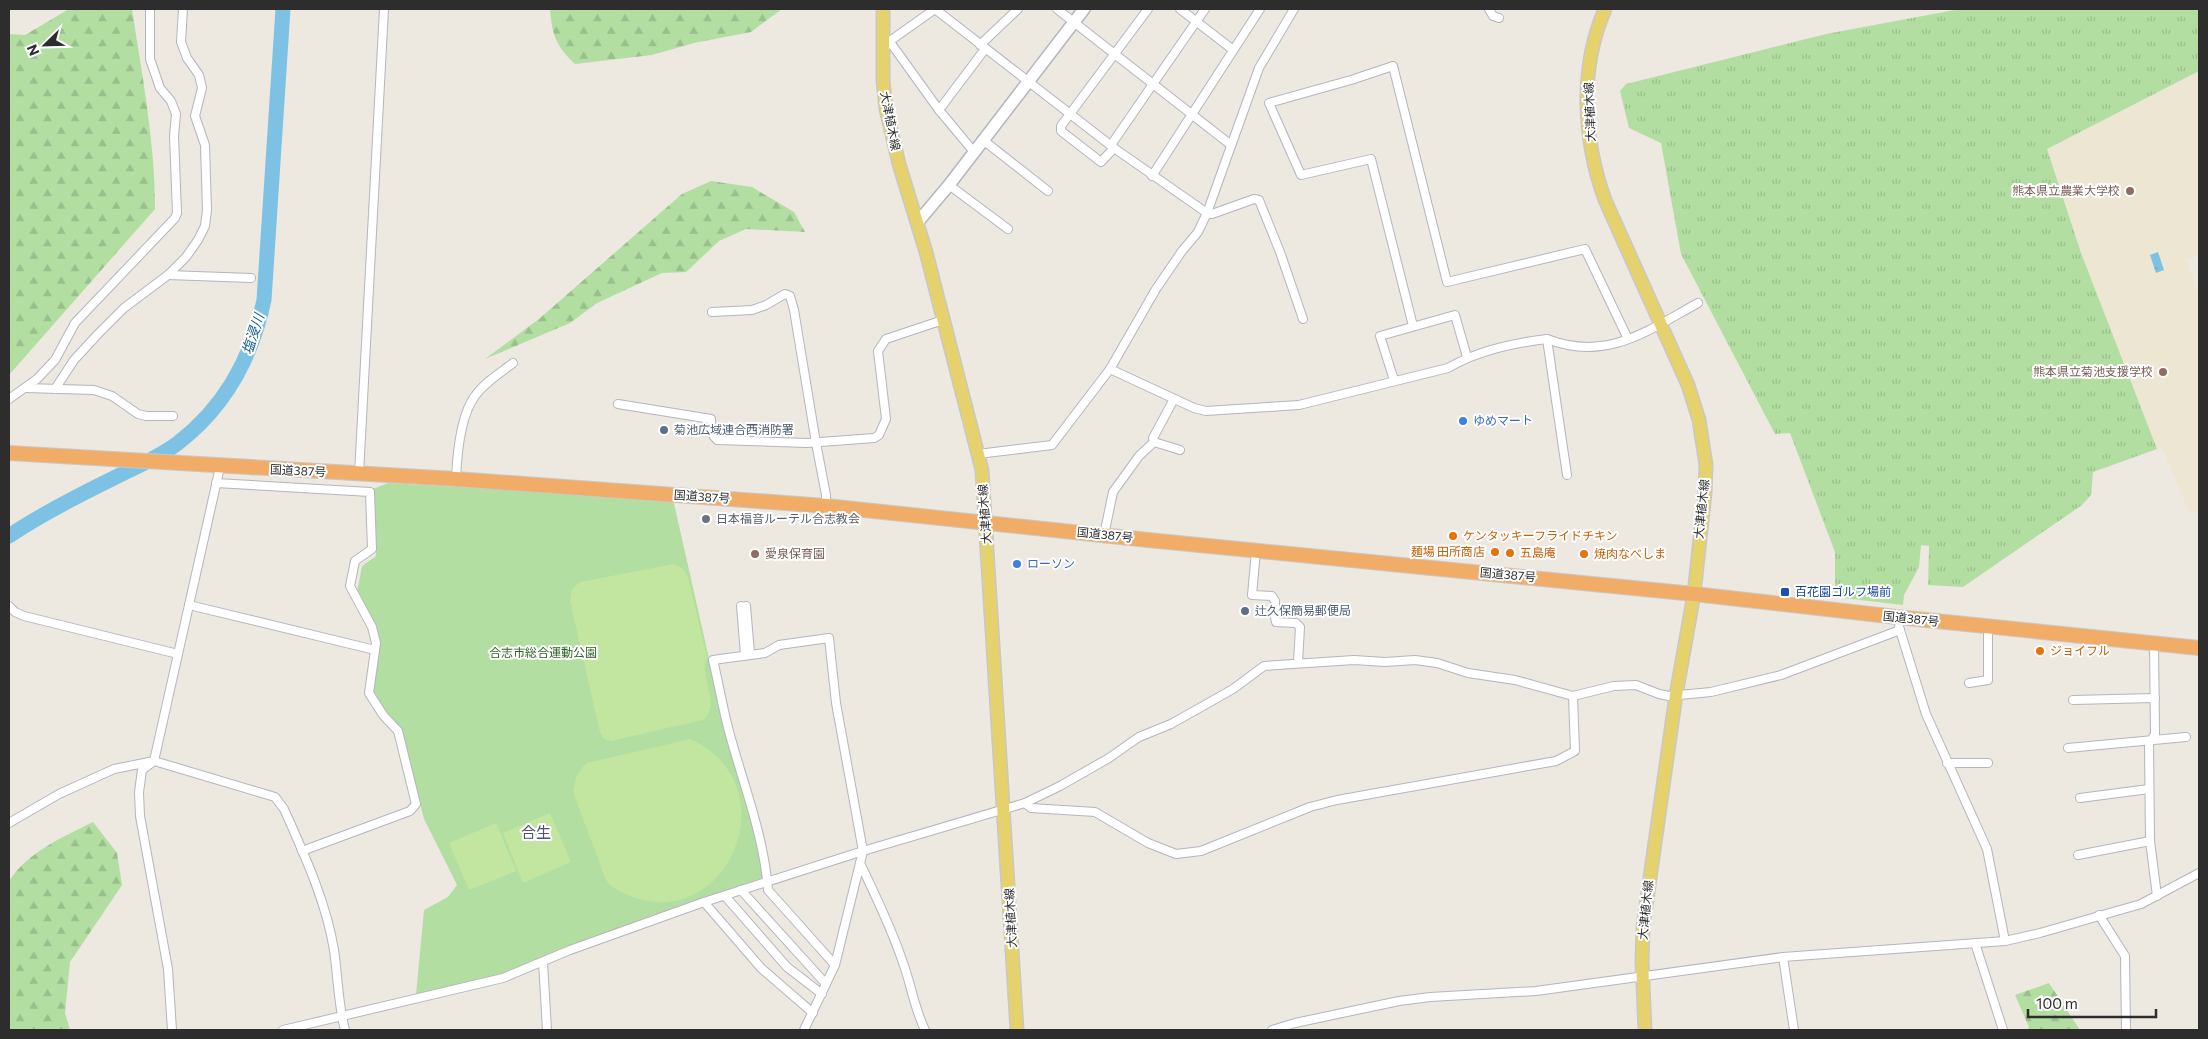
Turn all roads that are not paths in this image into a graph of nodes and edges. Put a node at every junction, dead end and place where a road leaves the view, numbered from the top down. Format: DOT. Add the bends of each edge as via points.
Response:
graph roads {
  1 [pos="150,9"];
  2 [pos="183,9"];
  3 [pos="384,9"];
  4 [pos="883,9"];
  5 [pos="935,9"];
  6 [pos="1018,9"];
  7 [pos="1057,9"];
  8 [pos="1084,9"];
  9 [pos="1148,9"];
  10 [pos="1180,9"];
  11 [pos="1205,9"];
  12 [pos="1260,9"];
  13 [pos="1294,9"];
  14 [pos="1488,9"];
  15 [pos="1605,9"];
  16 [pos="1499,18"];
  17 [pos="1196,21"];
  18 [pos="1074,22"];
  19 [pos="886,44"];
  20 [pos="983,47"];
  21 [pos="1232,49"];
  22 [pos="1115,54"];
  23 [pos="1028,82"];
  24 [pos="1153,84"];
  25 [pos="939,110"];
  26 [pos="1071,113"];
  27 [pos="1192,114"];
  28 [pos="983,140"];
  29 [pos="1231,145"];
  30 [pos="1113,146"];
  31 [pos="974,152"];
  32 [pos="1152,176"];
  33 [pos="949,185"];
  34 [pos="1048,191"];
  35 [pos="1207,213"];
  36 [pos="917,223"];
  37 [pos="1008,229"];
  38 [pos="168,275"];
  39 [pos="251,278"];
  40 [pos="1698,303"];
  41 [pos="712,312"];
  42 [pos="1303,319"];
  43 [pos="943,320"];
  44 [pos="1661,323"];
  45 [pos="1413,326"];
  46 [pos="1547,339"];
  47 [pos="1628,339"];
  48 [pos="1467,357"];
  49 [pos="513,363"];
  50 [pos="1110,369"];
  51 [pos="1394,380"];
  52 [pos="26,388"];
  53 [pos="55,389"];
  54 [pos="9,399"];
  55 [pos="1174,399"];
  56 [pos="618,404"];
  57 [pos="173,416"];
  58 [pos="1154,442"];
  59 [pos="816,443"];
  60 [pos="1180,450"];
  61 [pos="9,453"];
  62 [pos="978,454"];
  63 [pos="220,467"];
  64 [pos="359,474"];
  65 [pos="1568,475"];
  66 [pos="456,479"];
  67 [pos="216,483"];
  68 [pos="826,506"];
  69 [pos="986,522"];
  70 [pos="1104,535"];
  71 [pos="1256,551"];
  72 [pos="1694,594"];
  73 [pos="189,605"];
  74 [pos="9,606"];
  75 [pos="744,606"];
  76 [pos="1898,624"];
  77 [pos="1988,627"];
  78 [pos="2154,644"];
  79 [pos="2199,648"];
  80 [pos="375,650"];
  81 [pos="178,654"];
  82 [pos="747,654"];
  83 [pos="1298,662"];
  84 [pos="1970,683"];
  85 [pos="1676,695"];
  86 [pos="1573,696"];
  87 [pos="2155,698"];
  88 [pos="2073,700"];
  89 [pos="2186,737"];
  90 [pos="2152,740"];
  91 [pos="2068,748"];
  92 [pos="154,762"];
  93 [pos="1947,763"];
  94 [pos="1988,763"];
  95 [pos="2150,789"];
  96 [pos="2080,798"];
  97 [pos="1025,803"];
  98 [pos="1003,810"];
  99 [pos="9,823"];
  100 [pos="2150,841"];
  101 [pos="302,851"];
  102 [pos="863,851"];
  103 [pos="2078,855"];
  104 [pos="860,863"];
  105 [pos="2199,873"];
  106 [pos="767,881"];
  107 [pos="741,890"];
  108 [pos="724,896"];
  109 [pos="2157,896"];
  110 [pos="704,902"];
  111 [pos="2099,915"];
  112 [pos="2005,941"];
  113 [pos="1975,943"];
  114 [pos="1783,957"];
  115 [pos="542,962"];
  116 [pos="836,965"];
  117 [pos="1642,975"];
  118 [pos="826,984"];
  119 [pos="822,994"];
  120 [pos="813,1013"];
  121 [pos="341,1016"];
  122 [pos="172,1030"];
  123 [pos="283,1030"];
  124 [pos="345,1030"];
  125 [pos="547,1030"];
  126 [pos="804,1030"];
  127 [pos="925,1030"];
  128 [pos="1017,1030"];
  129 [pos="1272,1030"];
  130 [pos="1645,1030"];
  131 [pos="1794,1030"];
  132 [pos="2003,1030"];
  133 [pos="2126,1030"];
  1 -- 52 [label="street" via="151,67 176,114 177,213 75,323 55,360"];
  2 -- 38 [label="street" via="182,42 202,88 195,116 205,145 207,210 205,226 198,240"];
  3 -- 64 [label="street"];
  4 -- 19 [label="main road, 大津植木線"];
  5 -- 19 [label="street"];
  5 -- 20 [label="street"];
  6 -- 20 [label="street"];
  7 -- 18 [label="street"];
  8 -- 18 [label="street"];
  9 -- 22 [label="street"];
  10 -- 17 [label="street"];
  11 -- 17 [label="street"];
  12 -- 21 [label="street"];
  13 -- 29 [label="street" via="1259,68"];
  14 -- 16 [label="street"];
  15 -- 44 [label="main road, 大津植木線" via="1592,48 1588,79 1587,116 1592,152 1605,200"];
  17 -- 21 [label="street"];
  17 -- 24 [label="street"];
  18 -- 22 [label="street"];
  18 -- 23 [label="street"];
  19 -- 25 [label="street"];
  19 -- 36 [label="main road, 大津植木線" via="886,109"];
  20 -- 23 [label="street"];
  20 -- 25 [label="street"];
  21 -- 27 [label="street"];
  22 -- 24 [label="street"];
  22 -- 26 [label="street"];
  23 -- 26 [label="street"];
  23 -- 28 [label="street"];
  24 -- 27 [label="street"];
  24 -- 30 [label="street"];
  25 -- 31 [label="street"];
  26 -- 30 [label="street"];
  26 -- 30 [label="street" via="1061,131 1101,162"];
  27 -- 29 [label="street"];
  27 -- 32 [label="street"];
  28 -- 31 [label="street"];
  28 -- 34 [label="street"];
  29 -- 35 [label="street"];
  30 -- 32 [label="street"];
  31 -- 33 [label="street"];
  32 -- 35 [label="street"];
  33 -- 36 [label="street"];
  33 -- 37 [label="street"];
  35 -- 42 [label="street" via="1259,200"];
  35 -- 50 [label="street" via="1198,232 1156,289"];
  36 -- 43 [label="main road, 大津植木線"];
  38 -- 39 [label="street"];
  38 -- 53 [label="street" via="124,308 98,334 74,360"];
  40 -- 44 [label="street"];
  41 -- 59 [label="street" via="752,310 785,294 790,296"];
  43 -- 59 [label="street" via="886,339 880,345 878,352 886,419 879,434 868,439"];
  43 -- 62 [label="main road, 大津植木線"];
  44 -- 47 [label="street"];
  44 -- 72 [label="main road, 大津植木線" via="1692,395 1704,451 1705,493"];
  45 -- 47 [label="street" via="1371,160 1301,175 1269,103 1394,66 1447,282 1585,249"];
  45 -- 48 [label="street" via="1455,315"];
  45 -- 51 [label="street" via="1380,336"];
  46 -- 47 [label="street" via="1565,346 1591,348"];
  46 -- 48 [label="street"];
  46 -- 65 [label="street"];
  48 -- 51 [label="street" via="1448,368"];
  49 -- 66 [label="street" via="475,395 468,407"];
  50 -- 55 [label="street"];
  50 -- 62 [label="street" via="1052,444"];
  51 -- 55 [label="street" via="1281,407 1206,411"];
  52 -- 53 [label="street"];
  52 -- 54 [label="street"];
  53 -- 57 [label="street" via="94,390 112,396 138,414"];
  55 -- 58 [label="street" via="1153,438"];
  56 -- 59 [label="street" via="711,419 712,434 717,440"];
  58 -- 60 [label="street"];
  58 -- 70 [label="street" via="1139,456 1114,492"];
  59 -- 68 [label="street"];
  61 -- 63 [label="highway, 国道387号"];
  62 -- 69 [label="main road, 大津植木線"];
  63 -- 64 [label="highway, 国道387号"];
  63 -- 67 [label="street"];
  64 -- 66 [label="highway, 国道387号"];
  66 -- 68 [label="highway, 国道387号"];
  67 -- 73 [label="street"];
  67 -- 80 [label="street" via="370,492 372,549 355,561 350,586 372,627"];
  68 -- 69 [label="highway, 国道387号"];
  69 -- 70 [label="highway, 国道387号"];
  69 -- 98 [label="main road, 大津植木線"];
  70 -- 71 [label="highway, 国道387号"];
  71 -- 72 [label="highway, 国道387号"];
  71 -- 83 [label="street" via="1252,594 1272,596 1276,622 1296,623 1300,627"];
  72 -- 76 [label="highway, 国道387号"];
  72 -- 85 [label="main road, 大津植木線"];
  73 -- 80 [label="street"];
  73 -- 81 [label="street"];
  74 -- 81 [label="street" via="24,616"];
  75 -- 82 [label="street"];
  76 -- 77 [label="highway, 国道387号"];
  76 -- 85 [label="street" via="1781,675 1711,692"];
  76 -- 93 [label="street" via="1926,714"];
  77 -- 78 [label="highway, 国道387号"];
  77 -- 84 [label="street" via="1988,680"];
  78 -- 79 [label="highway, 国道387号"];
  78 -- 87 [label="street"];
  80 -- 101 [label="street" via="369,694 398,731 416,804 410,811"];
  81 -- 92 [label="street"];
  82 -- 102 [label="street" via="765,652 779,645 829,638 836,703"];
  82 -- 106 [label="street" via="713,660 730,734 754,814"];
  83 -- 86 [label="street" via="1422,661"];
  83 -- 97 [label="street" via="1264,666 1233,689 1171,724 1139,737 1076,777"];
  85 -- 86 [label="street" via="1658,694 1636,685 1614,686"];
  85 -- 117 [label="main road, 大津植木線" via="1643,927"];
  86 -- 97 [label="street" via="1575,751 1556,761 1337,800 1310,807 1201,851 1176,854 1148,843 1095,812 1031,808"];
  87 -- 88 [label="street"];
  87 -- 90 [label="street" via="2155,734"];
  89 -- 90 [label="street"];
  90 -- 91 [label="street"];
  90 -- 95 [label="street" via="2149,744"];
  92 -- 99 [label="street" via="114,769 59,794"];
  92 -- 101 [label="street" via="275,797 284,809"];
  92 -- 122 [label="street" via="142,770 140,816 168,969"];
  93 -- 94 [label="street"];
  93 -- 112 [label="street" via="1976,819 1987,849"];
  95 -- 96 [label="street"];
  95 -- 100 [label="street"];
  97 -- 98 [label="street"];
  98 -- 102 [label="street"];
  98 -- 128 [label="main road, 大津植木線"];
  100 -- 103 [label="street"];
  100 -- 109 [label="street"];
  101 -- 121 [label="street" via="326,914 334,950"];
  102 -- 104 [label="street"];
  102 -- 106 [label="street"];
  104 -- 116 [label="street"];
  104 -- 127 [label="street" via="899,950"];
  105 -- 109 [label="street"];
  106 -- 107 [label="street"];
  106 -- 116 [label="street" via="768,890"];
  107 -- 108 [label="street"];
  107 -- 118 [label="street"];
  108 -- 110 [label="street"];
  108 -- 119 [label="street" via="787,967"];
  109 -- 111 [label="street" via="2141,904"];
  110 -- 115 [label="street"];
  110 -- 120 [label="street" via="761,968"];
  111 -- 112 [label="street"];
  111 -- 133 [label="street" via="2125,956"];
  112 -- 113 [label="street"];
  113 -- 114 [label="street"];
  113 -- 132 [label="street"];
  114 -- 117 [label="street"];
  114 -- 131 [label="street"];
  115 -- 121 [label="street" via="503,978"];
  115 -- 125 [label="street"];
  116 -- 118 [label="street"];
  117 -- 129 [label="street" via="1536,991 1399,1001"];
  117 -- 130 [label="main road, 大津植木線"];
  118 -- 119 [label="street"];
  119 -- 120 [label="street"];
  120 -- 126 [label="street"];
  121 -- 123 [label="street"];
  121 -- 124 [label="street"];
}
